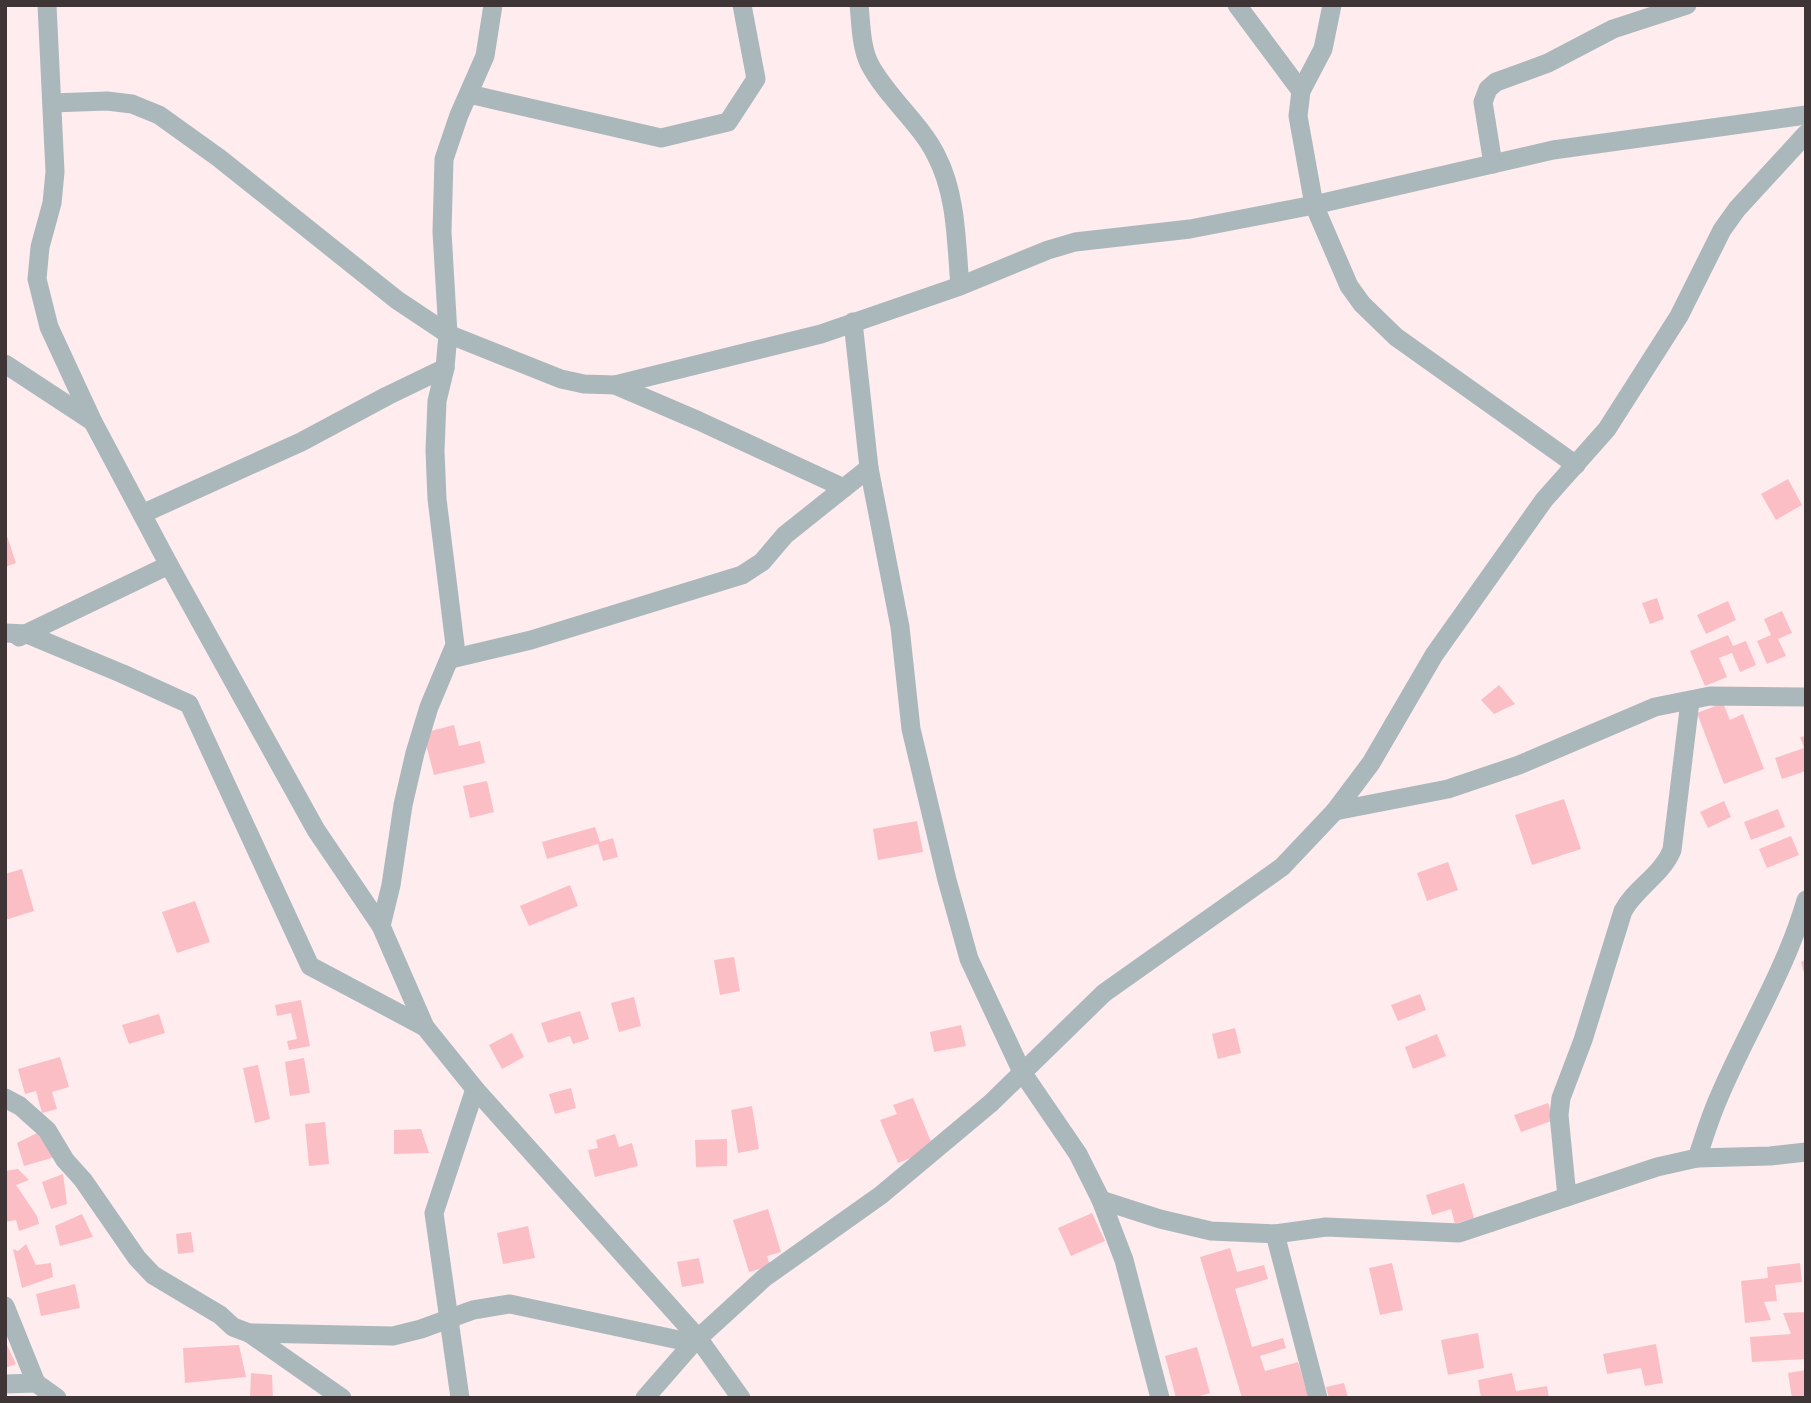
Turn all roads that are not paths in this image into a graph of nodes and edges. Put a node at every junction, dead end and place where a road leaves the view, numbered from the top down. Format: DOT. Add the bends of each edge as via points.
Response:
graph roads {
  1 [pos="47,5"];
  2 [pos="493,5"];
  3 [pos="742,5"];
  4 [pos="859,5"];
  5 [pos="1237,5"];
  6 [pos="1332,5"];
  7 [pos="1687,5"];
  8 [pos="1301,91"];
  9 [pos="468,94"];
  10 [pos="52,103"];
  11 [pos="1806,115"];
  12 [pos="1806,134"];
  13 [pos="1493,164"];
  14 [pos="1314,205"];
  15 [pos="960,286"];
  16 [pos="853,322"];
  17 [pos="449,334"];
  18 [pos="5,364"];
  19 [pos="445,368"];
  20 [pos="615,385"];
  21 [pos="93,422"];
  22 [pos="1576,465"];
  23 [pos="869,468"];
  24 [pos="844,488"];
  25 [pos="142,514"];
  26 [pos="169,565"];
  27 [pos="5,633"];
  28 [pos="27,634"];
  29 [pos="5,642"];
  30 [pos="451,659"];
  31 [pos="1806,697"];
  32 [pos="1690,701"];
  33 [pos="1335,811"];
  34 [pos="1806,900"];
  35 [pos="381,926"];
  36 [pos="425,1027"];
  37 [pos="1022,1072"];
  38 [pos="475,1089"];
  39 [pos="5,1098"];
  40 [pos="1806,1152"];
  41 [pos="1697,1158"];
  42 [pos="1566,1197"];
  43 [pos="1101,1200"];
  44 [pos="1275,1234"];
  45 [pos="5,1306"];
  46 [pos="449,1318"];
  47 [pos="249,1333"];
  48 [pos="695,1340"];
  49 [pos="36,1383"];
  50 [pos="5,1384"];
  51 [pos="57,1398"];
  52 [pos="342,1398"];
  53 [pos="460,1398"];
  54 [pos="645,1398"];
  55 [pos="741,1398"];
  56 [pos="1160,1398"];
  57 [pos="1318,1398"];
  1 -- 10 [label="street"];
  2 -- 9 [label="street" via="485,57"];
  3 -- 9 [label="street" via="756,79 728,122 661,138"];
  4 -- 15 [label="street" via="869,63 943,168 951,194"];
  5 -- 8 [label="street"];
  6 -- 8 [label="street" via="1324,49"];
  7 -- 13 [label="street" via="1613,29 1548,63 1496,82 1483,102"];
  8 -- 14 [label="street" via="1298,116"];
  9 -- 17 [label="street" via="444,159 442,232"];
  10 -- 17 [label="street" via="132,104 159,116 397,300"];
  10 -- 21 [label="street" via="55,172 37,279 49,327"];
  11 -- 13 [label="street" via="1553,150"];
  12 -- 22 [label="street" via="1722,230 1679,316 1607,429"];
  13 -- 14 [label="street"];
  14 -- 15 [label="street" via="1190,229 1075,242"];
  14 -- 22 [label="street" via="1349,286 1378,321"];
  15 -- 16 [label="street"];
  16 -- 20 [label="street"];
  16 -- 23 [label="street"];
  17 -- 19 [label="street"];
  17 -- 20 [label="street" via="561,379"];
  18 -- 21 [label="street"];
  19 -- 25 [label="street" via="302,442"];
  19 -- 30 [label="street" via="437,401 435,450 454,629"];
  20 -- 24 [label="street"];
  21 -- 25 [label="street"];
  22 -- 33 [label="street" via="1544,500 1434,656 1371,763"];
  23 -- 24 [label="street"];
  23 -- 37 [label="street" via="900,627 911,729 947,880 969,959"];
  24 -- 30 [label="street" via="742,575 531,640"];
  25 -- 26 [label="street"];
  26 -- 28 [label="street"];
  26 -- 35 [label="street" via="316,830"];
  27 -- 28 [label="street"];
  28 -- 29 [label="street"];
  28 -- 36 [label="street" via="189,704 310,966"];
  30 -- 35 [label="street" via="415,753"];
  31 -- 32 [label="street" via="1710,696"];
  32 -- 33 [label="street" via="1655,707 1519,765 1448,789"];
  32 -- 42 [label="street" via="1672,850 1623,911 1561,1098"];
  33 -- 37 [label="street" via="1282,867 1104,993"];
  34 -- 41 [label="street" via="1762,1010 1718,1097"];
  35 -- 36 [label="street"];
  36 -- 38 [label="street"];
  37 -- 43 [label="street" via="1078,1154"];
  37 -- 48 [label="street" via="881,1195 764,1278"];
  38 -- 46 [label="street" via="434,1213"];
  38 -- 48 [label="street"];
  39 -- 47 [label="street" via="47,1129 65,1160 153,1276"];
  40 -- 41 [label="street"];
  41 -- 42 [label="street"];
  42 -- 44 [label="street" via="1460,1233 1326,1227"];
  43 -- 44 [label="street" via="1211,1231"];
  43 -- 56 [label="street" via="1124,1260"];
  44 -- 57 [label="street"];
  45 -- 49 [label="street"];
  46 -- 47 [label="street" via="393,1336"];
  46 -- 48 [label="street" via="510,1304"];
  46 -- 53 [label="street"];
  47 -- 52 [label="street"];
  48 -- 54 [label="street"];
  48 -- 55 [label="street"];
  49 -- 50 [label="street"];
  49 -- 51 [label="street"];
}
